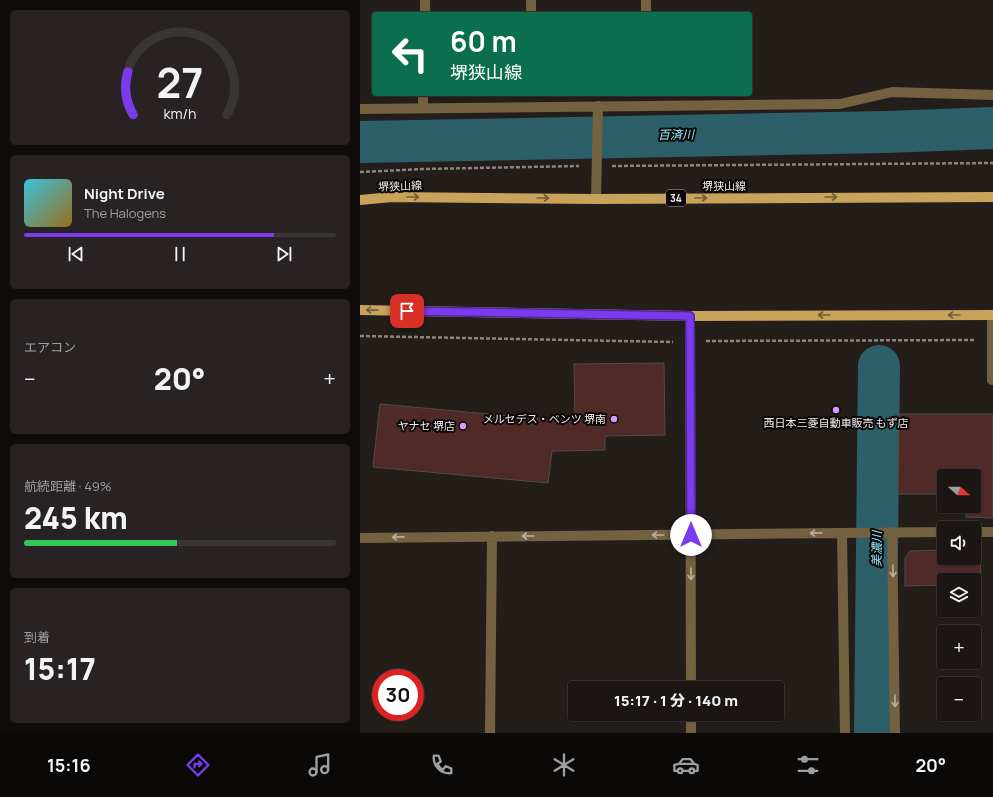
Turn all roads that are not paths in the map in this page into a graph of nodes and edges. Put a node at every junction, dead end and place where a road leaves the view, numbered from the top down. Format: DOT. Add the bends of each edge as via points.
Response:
graph roads {
  1 [pos="425,0"];
  2 [pos="531,0"];
  3 [pos="646,0"];
  4 [pos="425,12"];
  5 [pos="531,12"];
  6 [pos="646,12"];
  7 [pos="993,94"];
  8 [pos="423,96"];
  9 [pos="423,108"];
  10 [pos="360,109"];
  11 [pos="598,111"];
  12 [pos="993,197"];
  13 [pos="596,199"];
  14 [pos="360,200"];
  15 [pos="360,310"];
  16 [pos="992,315"];
  17 [pos="690,316"];
  18 [pos="992,380"];
  19 [pos="889,532"];
  20 [pos="937,532"];
  21 [pos="981,532"];
  22 [pos="993,532"];
  23 [pos="842,533"];
  24 [pos="691,535"];
  25 [pos="492,536"];
  26 [pos="360,538"];
  27 [pos="691,681"];
  28 [pos="691,721"];
  29 [pos="490,733"];
  30 [pos="691,733"];
  31 [pos="845,733"];
  32 [pos="895,733"];
  1 -- 4 [label="street"];
  2 -- 5 [label="street"];
  3 -- 6 [label="street"];
  7 -- 11 [label="street" via="892,92 840,104"];
  8 -- 9 [label="street"];
  9 -- 10 [label="street"];
  9 -- 11 [label="street"];
  11 -- 13 [label="street"];
  13 -- 12 [label="main road, 堺狭山線 / 34, one-way"];
  14 -- 13 [label="main road, 堺狭山線 / 34, one-way" via="392,197"];
  17 -- 15 [label="main road, one-way"];
  16 -- 17 [label="main road, one-way"];
  16 -- 18 [label="street"];
  17 -- 24 [label="street"];
  19 -- 20 [label="street"];
  19 -- 23 [label="street"];
  19 -- 32 [label="street, one-way"];
  21 -- 22 [label="street"];
  23 -- 24 [label="street, one-way"];
  23 -- 31 [label="street"];
  24 -- 25 [label="street, one-way"];
  24 -- 27 [label="street, one-way"];
  25 -- 26 [label="street, one-way"];
  25 -- 29 [label="street"];
  28 -- 30 [label="street"];
}
